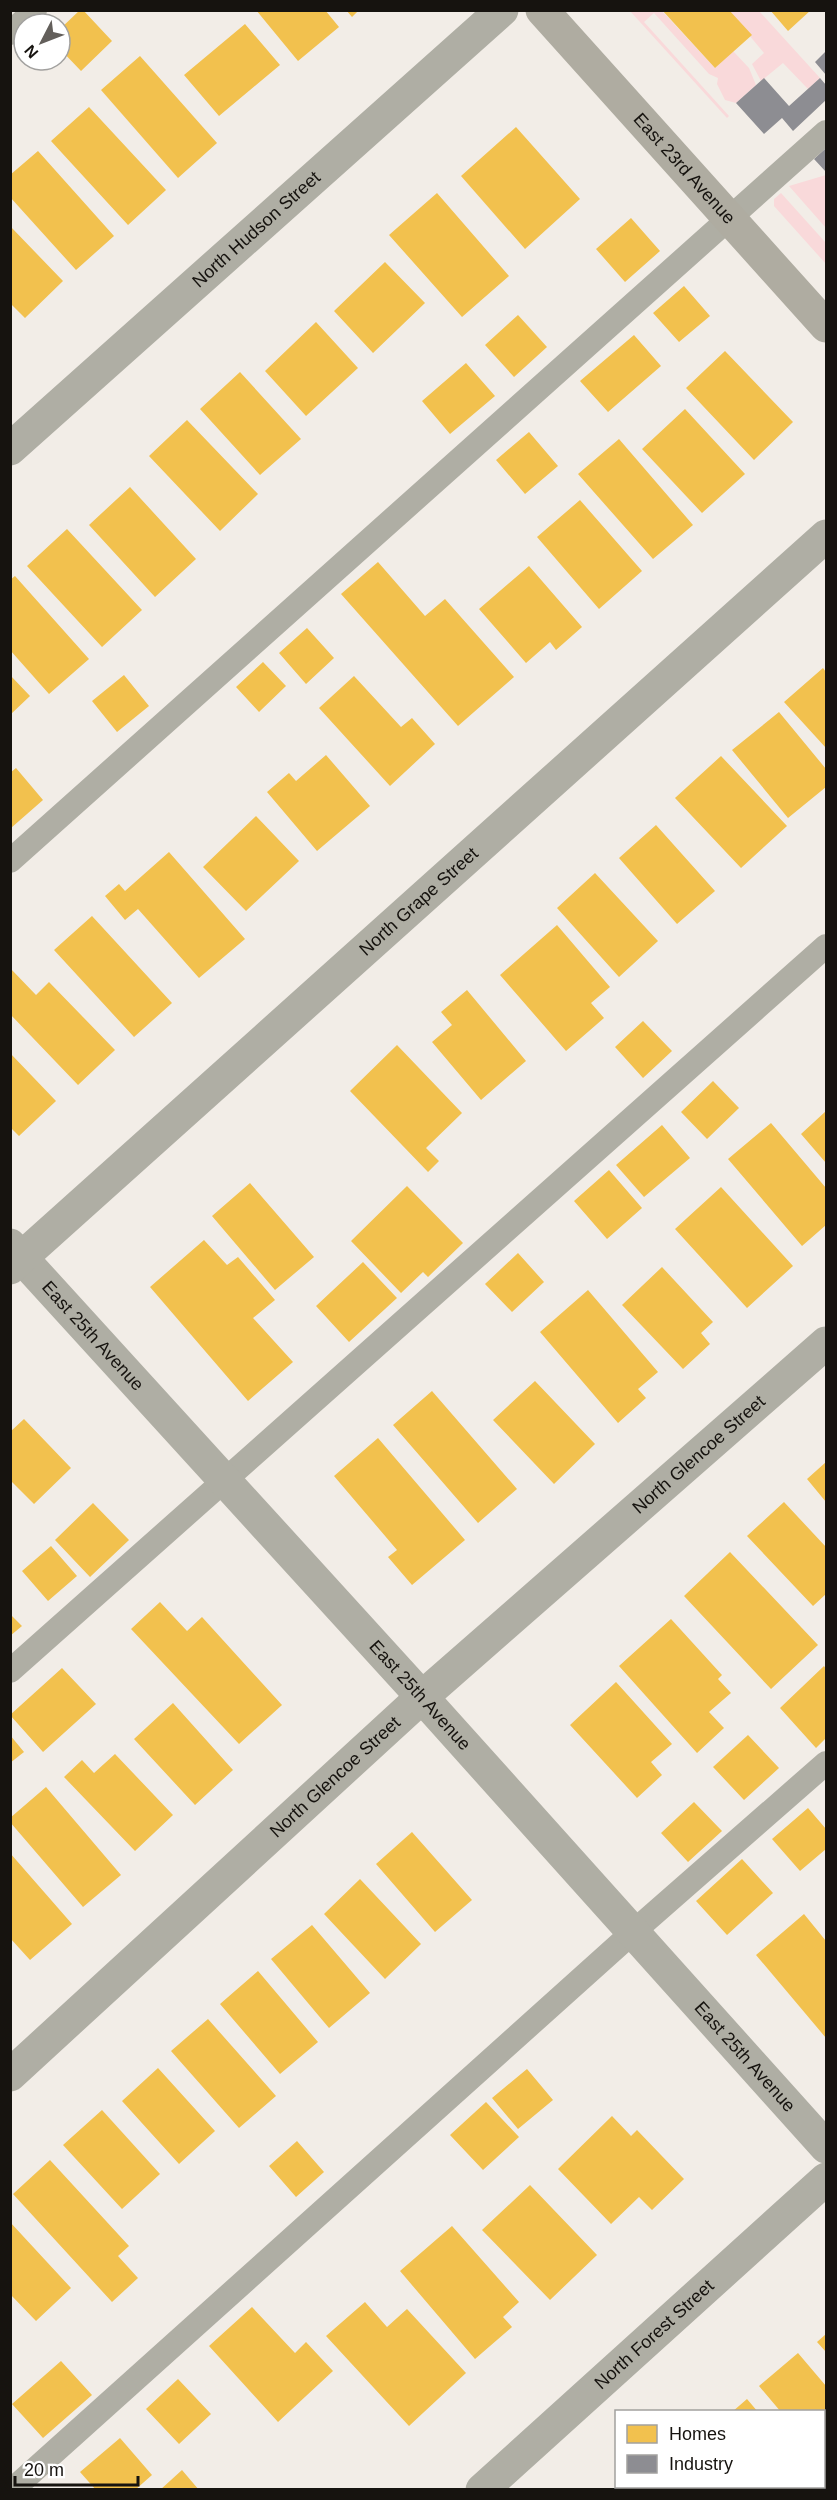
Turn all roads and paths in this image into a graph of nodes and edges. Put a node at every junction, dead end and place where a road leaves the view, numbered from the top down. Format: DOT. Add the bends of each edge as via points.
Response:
graph roads {
  1 [pos="35,10"];
  2 [pos="502,10"];
  3 [pos="542,10"];
  4 [pos="10,33"];
  5 [pos="826,132"];
  6 [pos="730,219"];
  7 [pos="826,327"];
  8 [pos="10,449"];
  9 [pos="826,536"];
  10 [pos="10,861"];
  11 [pos="826,946"];
  12 [pos="14,1257"];
  13 [pos="826,1342"];
  14 [pos="224,1479"];
  15 [pos="10,1671"];
  16 [pos="422,1697"];
  17 [pos="826,1762"];
  18 [pos="632,1933"];
  19 [pos="10,2075"];
  20 [pos="826,2147"];
  21 [pos="826,2179"];
  22 [pos="12,2490"];
  23 [pos="482,2490"];
  1 -- 4 [label="lane"];
  2 -- 8 [label="street, North Hudson Street"];
  3 -- 6 [label="street, East 23rd Avenue"];
  5 -- 6 [label="lane"];
  6 -- 7 [label="street, East 23rd Avenue"];
  6 -- 10 [label="lane"];
  9 -- 12 [label="street, North Grape Street"];
  11 -- 14 [label="lane"];
  12 -- 14 [label="street, East 25th Avenue"];
  13 -- 16 [label="street, North Glencoe Street"];
  14 -- 15 [label="lane"];
  14 -- 16 [label="street, East 25th Avenue"];
  16 -- 18 [label="street, East 25th Avenue"];
  16 -- 19 [label="street, North Glencoe Street"];
  17 -- 18 [label="lane"];
  18 -- 20 [label="street, East 25th Avenue"];
  18 -- 22 [label="lane"];
  21 -- 23 [label="street, North Forest Street"];
}
